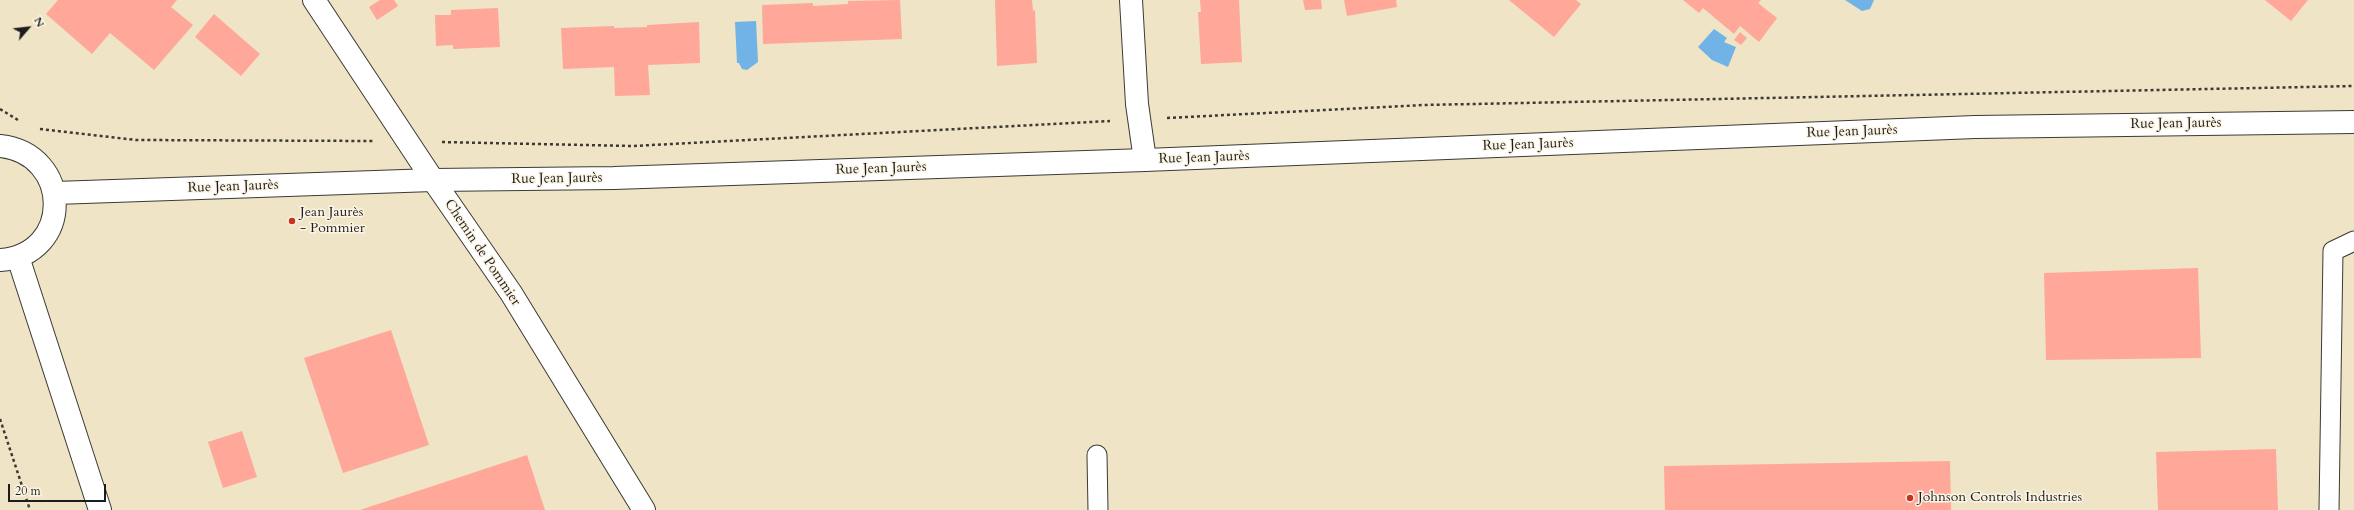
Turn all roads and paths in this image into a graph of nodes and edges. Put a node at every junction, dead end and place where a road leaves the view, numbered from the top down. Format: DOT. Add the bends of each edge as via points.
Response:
graph roads {
  1 [pos="314,0"];
  2 [pos="1131,0"];
  3 [pos="2354,86"];
  4 [pos="0,109"];
  5 [pos="1140,120"];
  6 [pos="2354,122"];
  7 [pos="24,124"];
  8 [pos="37,129"];
  9 [pos="408,142"];
  10 [pos="0,146"];
  11 [pos="1145,160"];
  12 [pos="433,180"];
  13 [pos="55,193"];
  14 [pos="2354,241"];
  15 [pos="9,259"];
  16 [pos="0,418"];
  17 [pos="1097,455"];
  18 [pos="30,510"];
  19 [pos="100,510"];
  20 [pos="644,510"];
  21 [pos="1098,510"];
  22 [pos="2329,510"];
  1 -- 9 [label="main road, Chemin de Pommier"];
  2 -- 5 [label="main road"];
  3 -- 5 [label="path" via="1424,105"];
  4 -- 7 [label="path"];
  5 -- 9 [label="path" via="633,146"];
  5 -- 11 [label="main road"];
  6 -- 11 [label="main road, Rue Jean Jaurès" via="1975,127"];
  8 -- 9 [label="path" via="136,140"];
  9 -- 12 [label="main road, Chemin de Pommier"];
  10 -- 13 [label="main road" via="25,152 35,160 44,169"];
  11 -- 12 [label="main road, Rue Jean Jaurès" via="614,178"];
  12 -- 13 [label="main road, Rue Jean Jaurès"];
  12 -- 20 [label="main road, Chemin de Pommier" via="511,293"];
  13 -- 15 [label="main road" via="52,224 44,238 32,249"];
  14 -- 22 [label="lane" via="2333,251"];
  15 -- 19 [label="main road"];
  16 -- 18 [label="path"];
  17 -- 21 [label="lane"];
}
